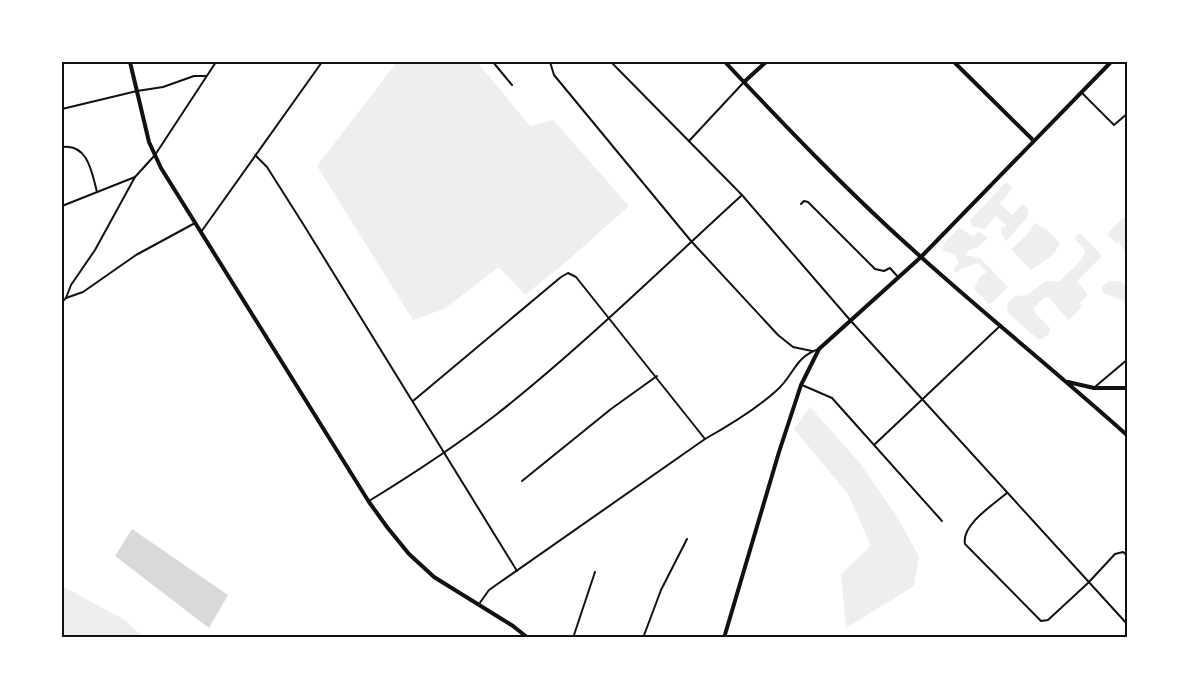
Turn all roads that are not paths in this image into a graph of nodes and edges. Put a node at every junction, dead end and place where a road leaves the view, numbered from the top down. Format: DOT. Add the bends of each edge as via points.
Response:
graph roads {
  1 [pos="130,62"];
  2 [pos="216,62"];
  3 [pos="322,62"];
  4 [pos="494,62"];
  5 [pos="550,62"];
  6 [pos="611,62"];
  7 [pos="725,62"];
  8 [pos="766,62"];
  9 [pos="954,62"];
  10 [pos="1111,62"];
  11 [pos="206,76"];
  12 [pos="744,82"];
  13 [pos="512,85"];
  14 [pos="137,91"];
  15 [pos="1082,93"];
  16 [pos="62,109"];
  17 [pos="1128,113"];
  18 [pos="1034,140"];
  19 [pos="690,141"];
  20 [pos="62,147"];
  21 [pos="155,155"];
  22 [pos="255,155"];
  23 [pos="135,177"];
  24 [pos="97,192"];
  25 [pos="741,195"];
  26 [pos="801,204"];
  27 [pos="62,206"];
  28 [pos="195,223"];
  29 [pos="201,232"];
  30 [pos="691,242"];
  31 [pos="921,257"];
  32 [pos="898,277"];
  33 [pos="66,298"];
  34 [pos="62,302"];
  35 [pos="609,319"];
  36 [pos="850,320"];
  37 [pos="1001,325"];
  38 [pos="819,349"];
  39 [pos="812,351"];
  40 [pos="1128,359"];
  41 [pos="657,376"];
  42 [pos="1067,382"];
  43 [pos="801,385"];
  44 [pos="1094,388"];
  45 [pos="1128,388"];
  46 [pos="923,400"];
  47 [pos="413,401"];
  48 [pos="1128,436"];
  49 [pos="705,439"];
  50 [pos="874,445"];
  51 [pos="444,453"];
  52 [pos="522,481"];
  53 [pos="1007,493"];
  54 [pos="369,502"];
  55 [pos="942,521"];
  56 [pos="687,539"];
  57 [pos="1128,556"];
  58 [pos="517,571"];
  59 [pos="595,572"];
  60 [pos="1088,583"];
  61 [pos="478,605"];
  62 [pos="1128,625"];
  63 [pos="528,638"];
  64 [pos="573,638"];
  65 [pos="644,638"];
  66 [pos="724,638"];
  1 -- 14 [label="main road"];
  2 -- 11 [label="street"];
  3 -- 22 [label="street"];
  4 -- 13 [label="street"];
  5 -- 30 [label="street" via="554,75"];
  6 -- 19 [label="street"];
  7 -- 12 [label="main road"];
  8 -- 12 [label="main road"];
  9 -- 18 [label="main road"];
  10 -- 15 [label="main road"];
  11 -- 14 [label="street"];
  11 -- 21 [label="street"];
  12 -- 19 [label="street"];
  12 -- 31 [label="main road"];
  14 -- 16 [label="street"];
  14 -- 21 [label="main road"];
  15 -- 17 [label="street" via="1114,125"];
  15 -- 18 [label="main road"];
  18 -- 31 [label="main road"];
  19 -- 25 [label="street"];
  20 -- 24 [label="street" via="78,150 89,160"];
  21 -- 23 [label="street"];
  21 -- 28 [label="main road"];
  22 -- 29 [label="street"];
  22 -- 47 [label="street" via="273,177"];
  23 -- 24 [label="street"];
  23 -- 33 [label="street"];
  24 -- 27 [label="street"];
  25 -- 30 [label="street"];
  25 -- 36 [label="street"];
  26 -- 32 [label="street" via="808,202 875,269 890,268"];
  28 -- 29 [label="main road"];
  28 -- 33 [label="street" via="136,255 83,292"];
  29 -- 54 [label="main road"];
  30 -- 35 [label="street"];
  30 -- 39 [label="street" via="778,335 793,347"];
  31 -- 32 [label="main road"];
  31 -- 37 [label="main road"];
  32 -- 36 [label="main road"];
  33 -- 34 [label="street"];
  35 -- 41 [label="street"];
  35 -- 47 [label="street" via="576,277 568,273"];
  35 -- 51 [label="street"];
  36 -- 38 [label="main road"];
  36 -- 46 [label="street"];
  37 -- 42 [label="main road"];
  37 -- 46 [label="street"];
  38 -- 39 [label="street"];
  38 -- 43 [label="main road"];
  39 -- 49 [label="street" via="799,360 776,391"];
  40 -- 44 [label="street"];
  41 -- 49 [label="street"];
  41 -- 52 [label="street"];
  42 -- 44 [label="main road"];
  42 -- 48 [label="main road"];
  43 -- 50 [label="street" via="832,398"];
  43 -- 66 [label="main road"];
  44 -- 45 [label="main road"];
  46 -- 50 [label="street"];
  46 -- 53 [label="street"];
  47 -- 51 [label="street"];
  49 -- 58 [label="street"];
  50 -- 55 [label="street"];
  51 -- 54 [label="street"];
  51 -- 58 [label="street"];
  53 -- 60 [label="street"];
  53 -- 60 [label="street" via="971,523 963,538 965,544 1041,621 1048,620"];
  54 -- 61 [label="main road" via="409,554 434,577"];
  56 -- 65 [label="street" via="661,590"];
  57 -- 60 [label="street" via="1123,552 1115,554"];
  58 -- 61 [label="street" via="489,590"];
  59 -- 64 [label="street"];
  60 -- 62 [label="street"];
  61 -- 63 [label="main road"];
}
